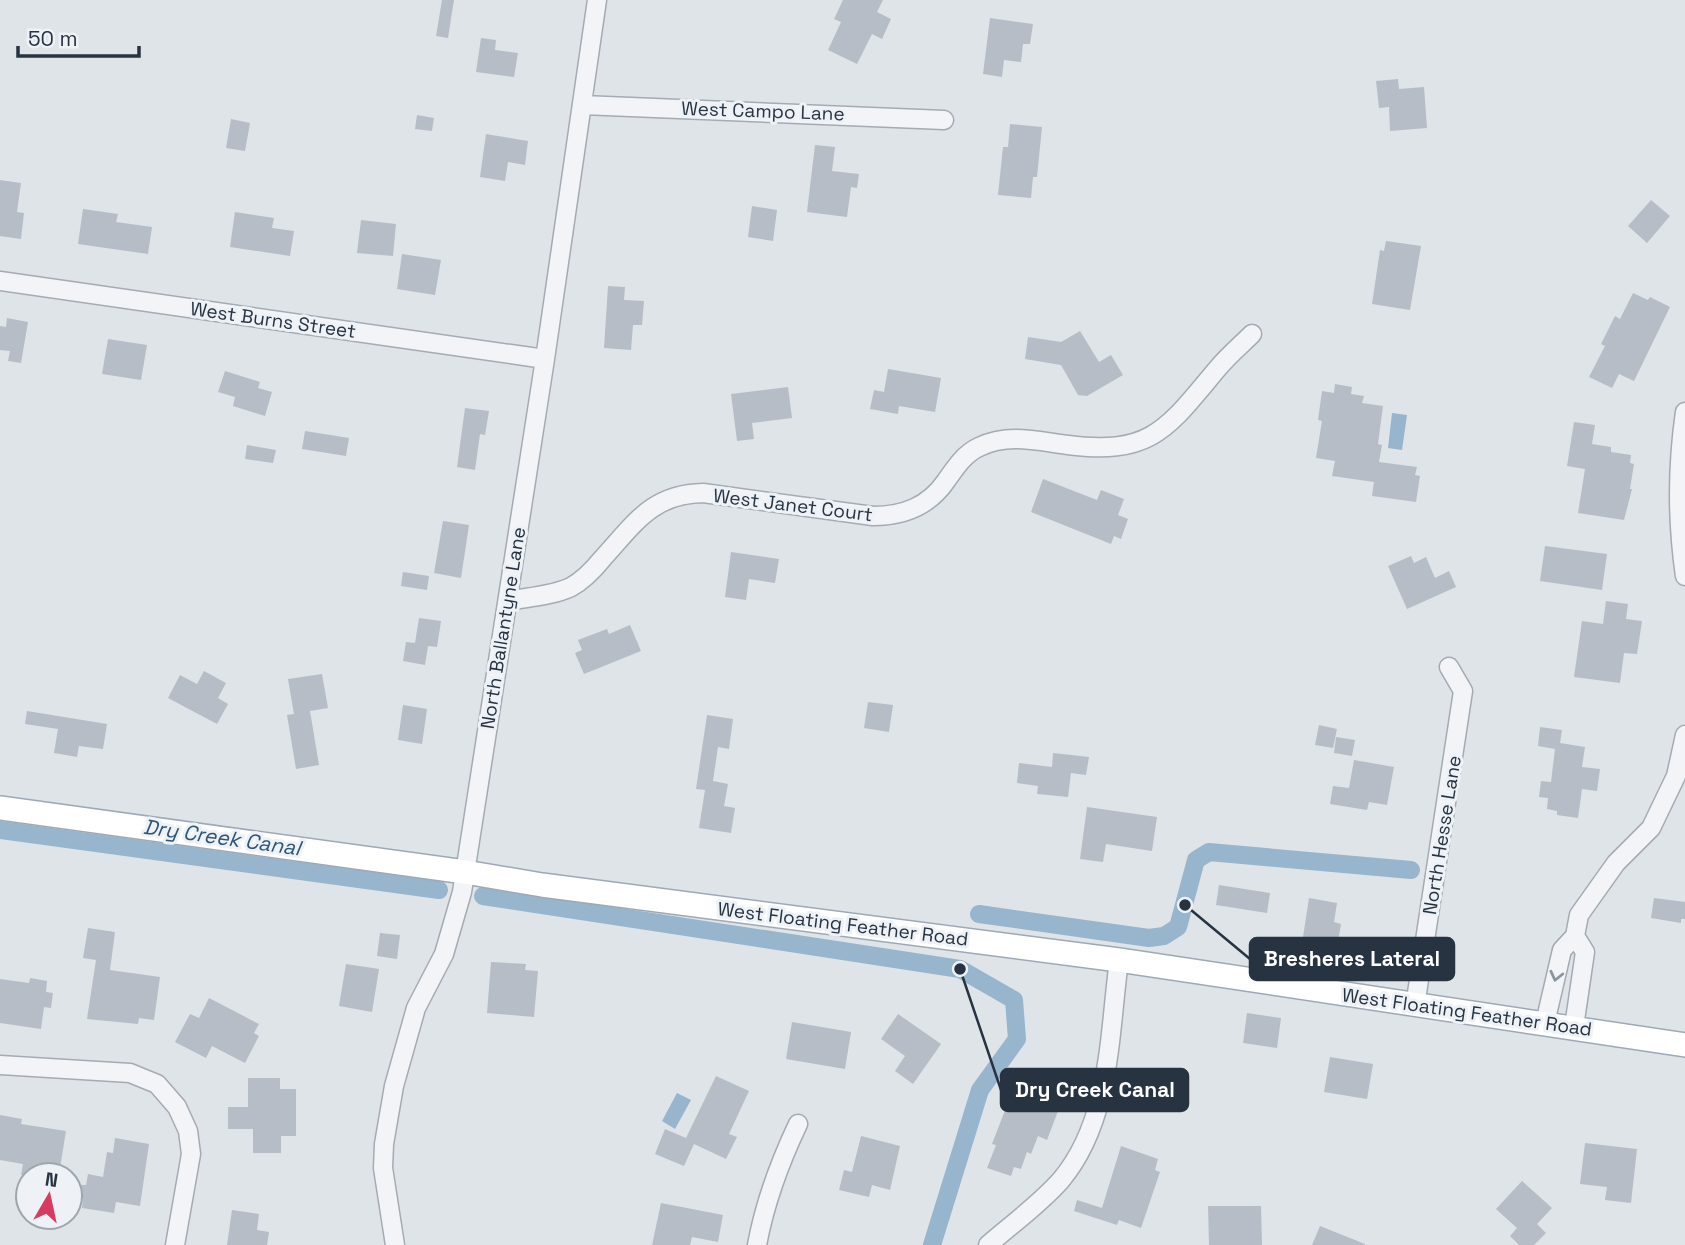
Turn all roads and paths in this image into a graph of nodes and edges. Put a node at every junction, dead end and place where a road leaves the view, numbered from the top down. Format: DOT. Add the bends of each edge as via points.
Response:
graph roads {
  1 [pos="597,0"];
  2 [pos="582,105"];
  3 [pos="944,120"];
  4 [pos="0,281"];
  5 [pos="1252,334"];
  6 [pos="545,359"];
  7 [pos="1685,412"];
  8 [pos="1685,576"];
  9 [pos="508,601"];
  10 [pos="1449,667"];
  11 [pos="1685,735"];
  12 [pos="0,808"];
  13 [pos="466,872"];
  14 [pos="1575,936"];
  15 [pos="1119,960"];
  16 [pos="1415,1006"];
  17 [pos="1545,1023"];
  18 [pos="1574,1027"];
  19 [pos="1685,1045"];
  20 [pos="0,1065"];
  21 [pos="798,1124"];
  22 [pos="175,1245"];
  23 [pos="395,1245"];
  24 [pos="757,1245"];
  25 [pos="989,1245"];
  1 -- 2 [label="street, North Ballantyne Lane"];
  2 -- 3 [label="street, West Campo Lane"];
  2 -- 6 [label="street, North Ballantyne Lane"];
  4 -- 6 [label="street, West Burns Street"];
  5 -- 9 [label="street, West Janet Court" via="1185,409 1148,438 1108,448 997,440 976,448 958,463 931,499 892,516 684,493 661,501 641,517 591,572 572,586"];
  6 -- 9 [label="street, North Ballantyne Lane"];
  7 -- 8 [label="street" via="1679,535"];
  9 -- 13 [label="street, North Ballantyne Lane"];
  10 -- 16 [label="street, North Hesse Lane" via="1463,691"];
  11 -- 14 [label="street" via="1676,776 1651,828 1616,863 1579,915"];
  12 -- 13 [label="main road, West Floating Feather Road"];
  13 -- 15 [label="main road, West Floating Feather Road"];
  13 -- 23 [label="street, North Ballantyne Lane" via="451,934 416,1008 394,1086 383,1168"];
  14 -- 17 [label="street, one-way" via="1562,950"];
  14 -- 18 [label="street" via="1585,952"];
  15 -- 16 [label="main road, West Floating Feather Road"];
  15 -- 25 [label="street" via="1103,1087 1088,1140 1059,1182"];
  16 -- 17 [label="main road, West Floating Feather Road"];
  17 -- 18 [label="main road, West Floating Feather Road"];
  18 -- 19 [label="main road, West Floating Feather Road"];
  20 -- 22 [label="street" via="130,1073 157,1084 177,1107 188,1131 191,1154"];
  21 -- 24 [label="street" via="775,1174"];
}
